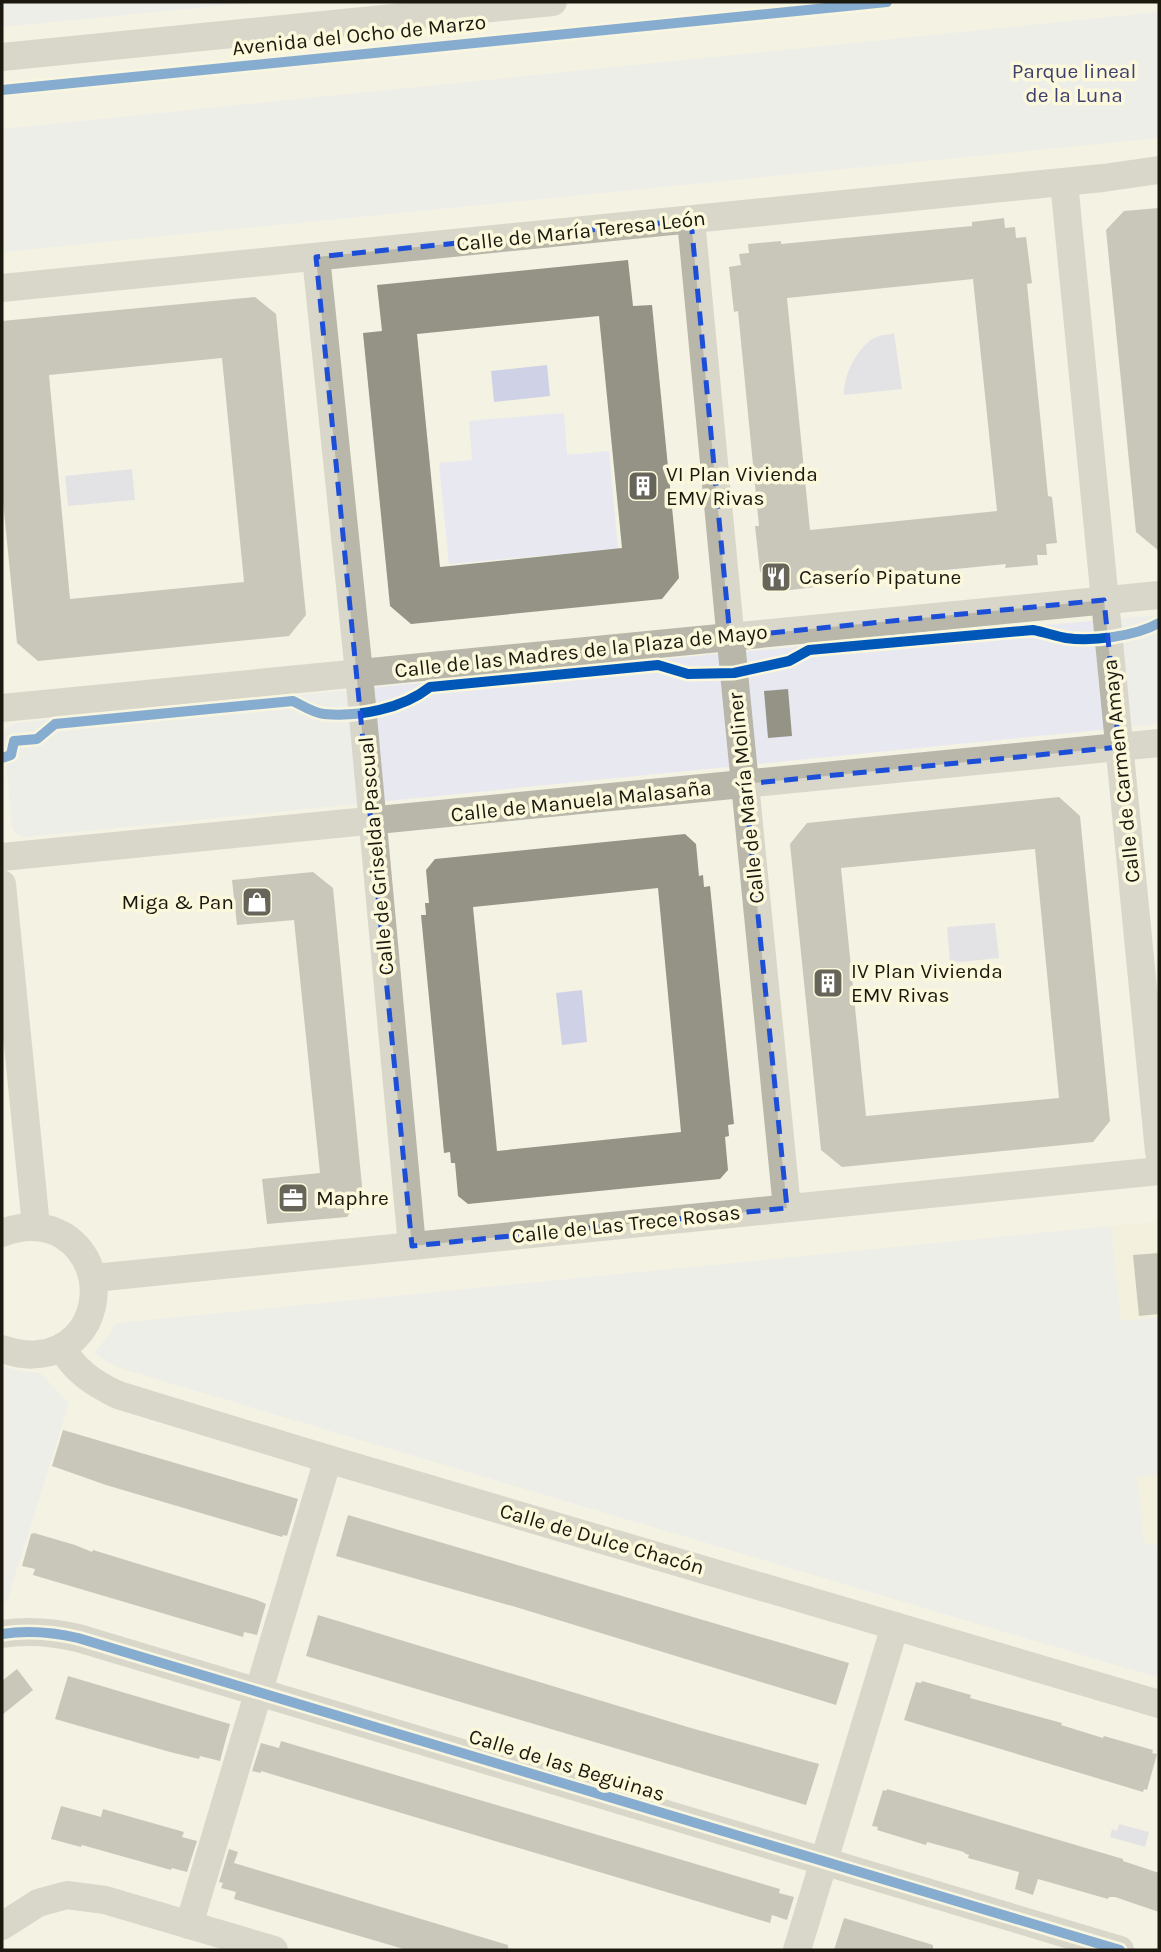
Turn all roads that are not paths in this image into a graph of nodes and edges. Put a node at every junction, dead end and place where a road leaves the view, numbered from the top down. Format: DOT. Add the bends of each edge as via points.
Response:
graph roads {
  1 [pos="553,2"];
  2 [pos="2,57"];
  3 [pos="1159,170"];
  4 [pos="1064,182"];
  5 [pos="691,220"];
  6 [pos="316,257"];
  7 [pos="2,288"];
  8 [pos="1159,595"];
  9 [pos="1104,600"];
  10 [pos="730,637"];
  11 [pos="359,673"];
  12 [pos="2,708"];
  13 [pos="1159,743"];
  14 [pos="1119,747"];
  15 [pos="745,784"];
  16 [pos="373,821"];
  17 [pos="2,857"];
  18 [pos="2,884"];
  19 [pos="1159,1152"];
  20 [pos="1159,1171"];
  21 [pos="788,1208"];
  22 [pos="36,1226"];
  23 [pos="2,1233"];
  24 [pos="412,1246"];
  25 [pos="94,1278"];
  26 [pos="62,1347"];
  27 [pos="2,1349"];
  28 [pos="328,1459"];
  29 [pos="895,1626"];
  30 [pos="2,1634"];
  31 [pos="258,1692"];
  32 [pos="1159,1704"];
  33 [pos="824,1863"];
  34 [pos="189,1925"];
  35 [pos="2,1926"];
  36 [pos="274,1950"];
  37 [pos="797,1950"];
  38 [pos="1120,1950"];
  1 -- 2 [label="street, Avenida del Ocho de Marzo"];
  3 -- 4 [label="street, Calle de María Teresa León"];
  4 -- 5 [label="street, Calle de María Teresa León"];
  4 -- 9 [label="street, Calle de Carmen Amaya"];
  5 -- 6 [label="street, Calle de María Teresa León"];
  5 -- 10 [label="street, Calle de María Moliner"];
  6 -- 7 [label="street, Calle de María Teresa León"];
  6 -- 11 [label="street, Calle de Griselda Pascual"];
  8 -- 9 [label="street, Calle de las Madres de la Plaza de Mayo"];
  9 -- 10 [label="street, Calle de las Madres de la Plaza de Mayo"];
  9 -- 14 [label="street, Calle de Carmen Amaya"];
  10 -- 11 [label="street, Calle de las Madres de la Plaza de Mayo"];
  10 -- 15 [label="street, Calle de María Moliner"];
  11 -- 12 [label="street, Calle de las Madres de la Plaza de Mayo"];
  11 -- 16 [label="street, Calle de Griselda Pascual"];
  13 -- 14 [label="street, Calle de Manuela Malasaña"];
  14 -- 15 [label="street, Calle de Manuela Malasaña"];
  14 -- 19 [label="street, Calle de Carmen Amaya"];
  15 -- 16 [label="street, Calle de Manuela Malasaña"];
  15 -- 21 [label="street, Calle de María Moliner"];
  16 -- 17 [label="street, Calle de Manuela Malasaña"];
  16 -- 24 [label="street, Calle de Griselda Pascual"];
  18 -- 22 [label="street"];
  20 -- 21 [label="street, Calle de Las Trece Rosas"];
  21 -- 24 [label="street, Calle de Las Trece Rosas"];
  22 -- 23 [label="street"];
  22 -- 25 [label="street" via="73,1242"];
  24 -- 25 [label="street, Calle de Las Trece Rosas"];
  25 -- 26 [label="street" via="89,1318 78,1335"];
  26 -- 27 [label="street" via="41,1354"];
  26 -- 28 [label="street, Calle de Dulce Chacón" via="94,1384 118,1395"];
  28 -- 29 [label="street, Calle de Dulce Chacón"];
  28 -- 31 [label="street"];
  29 -- 32 [label="street, Calle de Dulce Chacón"];
  29 -- 33 [label="street"];
  30 -- 31 [label="street, Calle de las Beguinas" via="57,1633"];
  31 -- 33 [label="street, Calle de las Beguinas"];
  31 -- 34 [label="street"];
  33 -- 37 [label="street"];
  33 -- 38 [label="street, Calle de las Beguinas"];
  34 -- 35 [label="street" via="105,1900 67,1895 38,1903"];
  34 -- 36 [label="street"];
}
